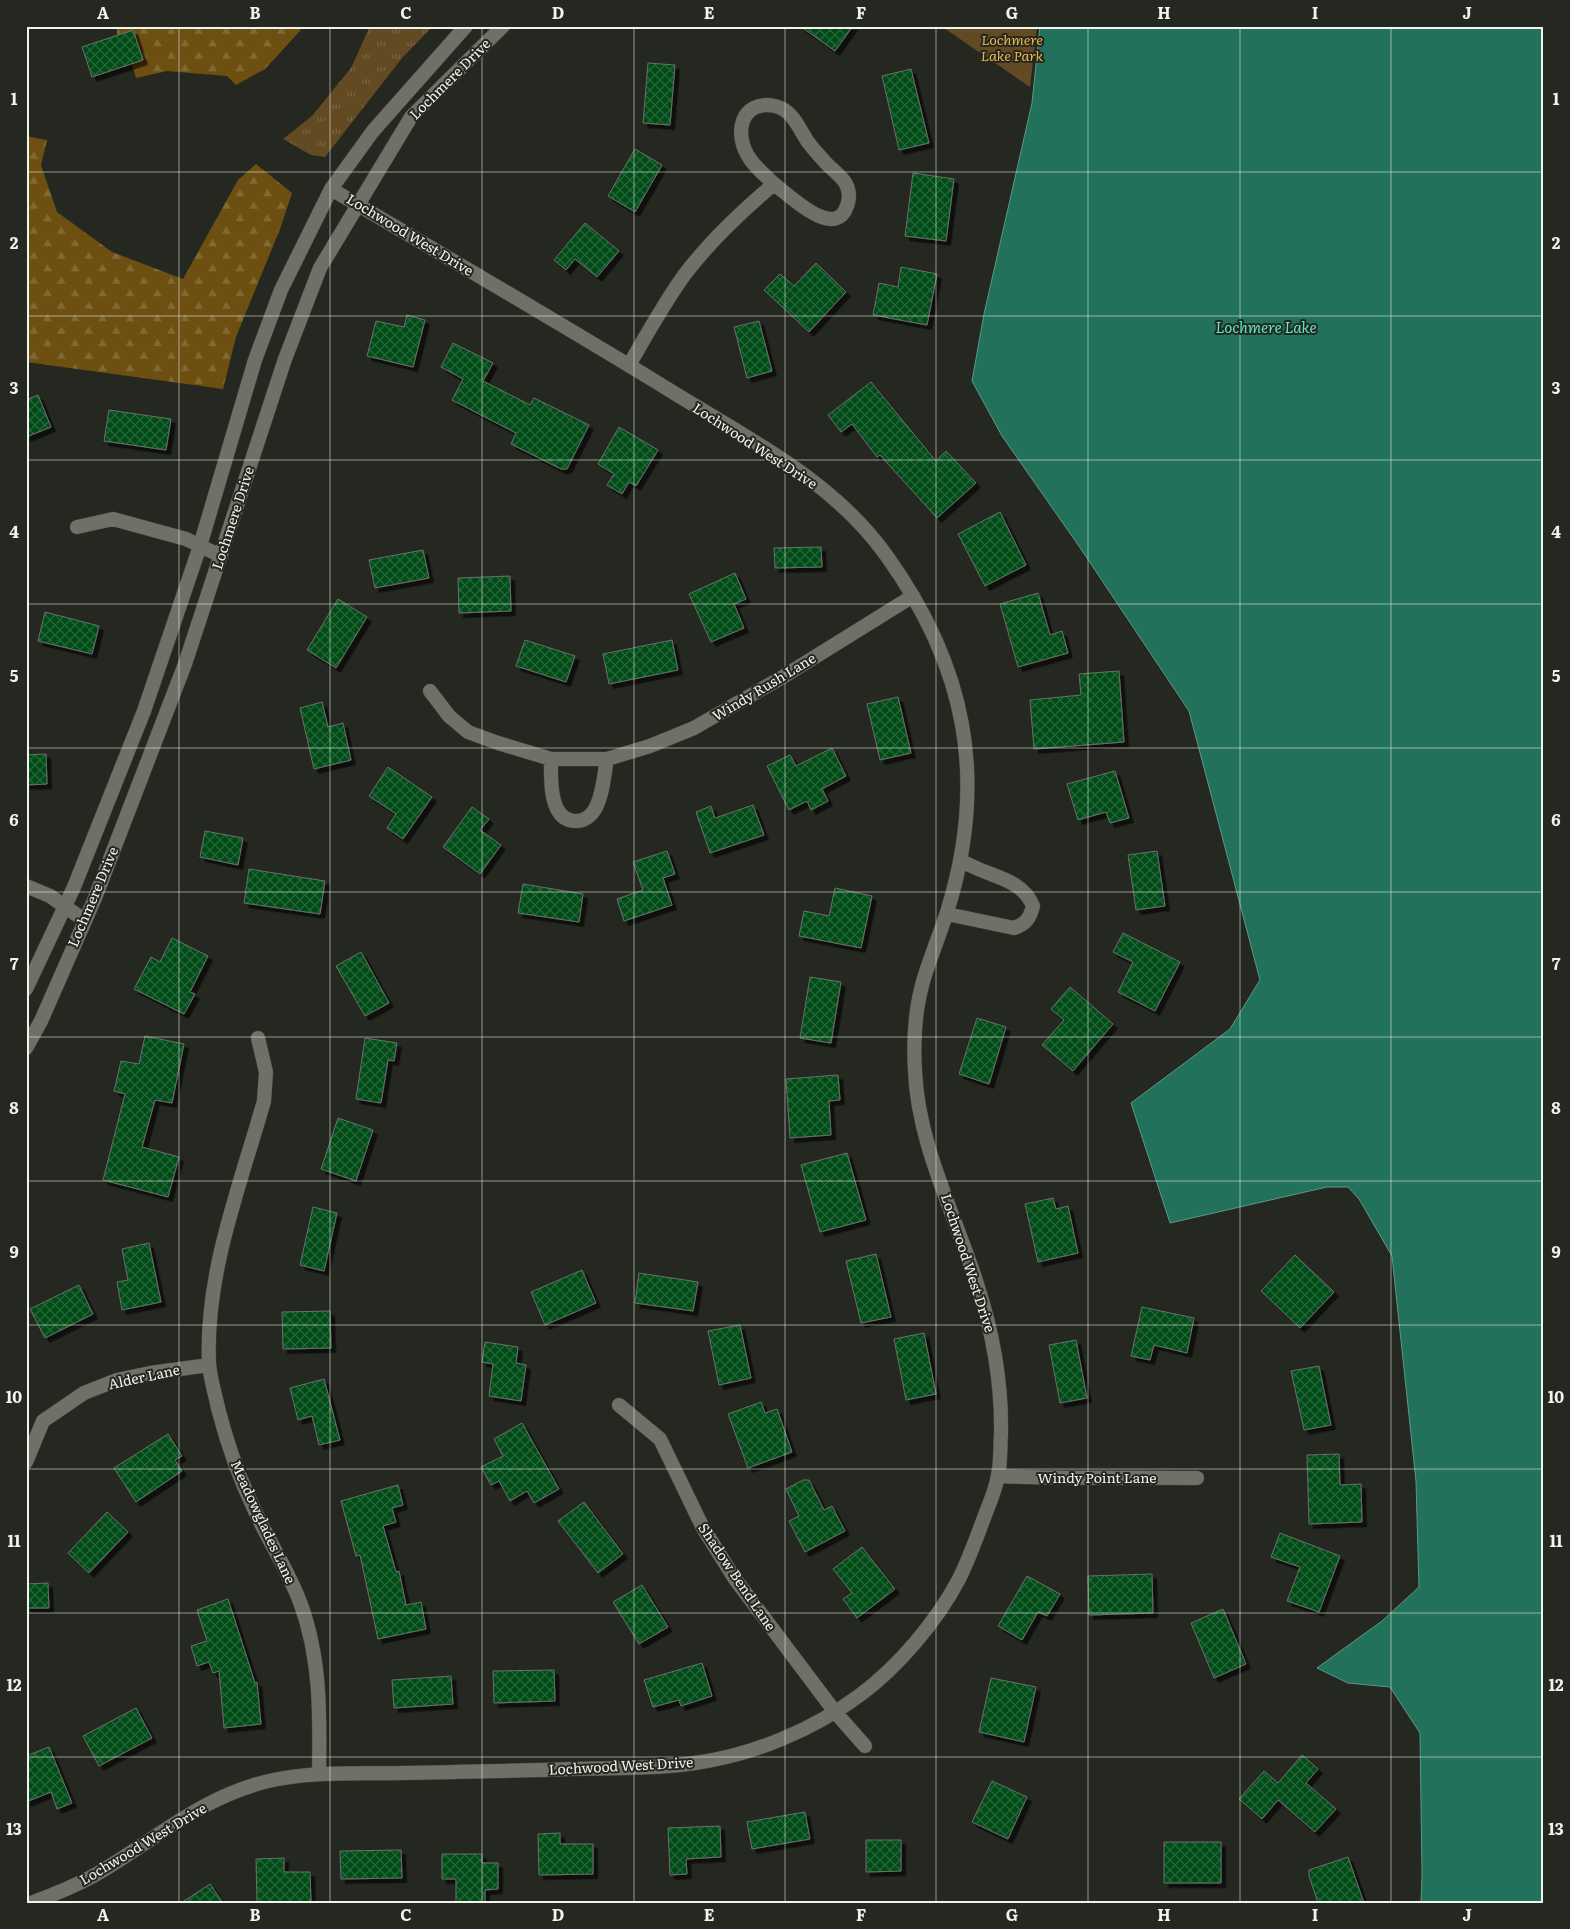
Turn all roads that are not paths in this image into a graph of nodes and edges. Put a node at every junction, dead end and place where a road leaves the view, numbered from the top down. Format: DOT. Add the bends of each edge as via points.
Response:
graph roads {
  1 [pos="466,26"];
  2 [pos="503,26"];
  3 [pos="774,184"];
  4 [pos="331,189"];
  5 [pos="358,205"];
  6 [pos="629,366"];
  7 [pos="77,527"];
  8 [pos="200,546"];
  9 [pos="221,556"];
  10 [pos="912,596"];
  11 [pos="430,691"];
  12 [pos="551,759"];
  13 [pos="607,759"];
  14 [pos="961,860"];
  15 [pos="26,886"];
  16 [pos="64,907"];
  17 [pos="946,914"];
  18 [pos="84,920"];
  19 [pos="26,989"];
  20 [pos="258,1038"];
  21 [pos="26,1048"];
  22 [pos="209,1365"];
  23 [pos="620,1405"];
  24 [pos="26,1462"];
  25 [pos="998,1476"];
  26 [pos="1196,1478"];
  27 [pos="835,1712"];
  28 [pos="865,1746"];
  29 [pos="319,1774"];
  30 [pos="34,1902"];
  1 -- 4 [label="street, Lochmere Drive" via="373,131"];
  2 -- 5 [label="street, Lochmere Drive" via="411,117"];
  3 -- 3 [label="street" via="817,217 830,220 841,215 847,206 849,195 845,181 833,172 808,142 791,115 776,106 758,106 746,113 741,125 741,140 750,159"];
  3 -- 6 [label="street" via="730,223 685,274"];
  4 -- 5 [label="street, Lochwood West Drive"];
  4 -- 8 [label="street, Lochmere Drive" via="281,290 258,351"];
  5 -- 6 [label="street, Lochwood West Drive"];
  5 -- 9 [label="street, Lochmere Drive" via="320,268 285,359"];
  6 -- 10 [label="street, Lochwood West Drive" via="806,476 868,532"];
  7 -- 8 [label="street" via="113,518"];
  8 -- 9 [label="street"];
  8 -- 16 [label="street, Lochmere Drive" via="144,711"];
  9 -- 18 [label="street, Lochmere Drive" via="186,664"];
  10 -- 13 [label="street, Windy Rush Lane" via="694,728"];
  10 -- 14 [label="street, Lochwood West Drive" via="945,659 964,732 968,794"];
  11 -- 12 [label="street, Windy Rush Lane" via="448,716 468,732"];
  12 -- 13 [label="street, Windy Rush Lane"];
  12 -- 13 [label="street" via="551,786 558,810 565,818 575,821 590,816 596,808"];
  14 -- 17 [label="street, Lochwood West Drive"];
  14 -- 17 [label="street" via="1025,891 1033,906 1030,917 1014,928"];
  15 -- 16 [label="street" via="50,896"];
  16 -- 18 [label="street"];
  16 -- 19 [label="street, Lochmere Drive"];
  17 -- 25 [label="street, Lochwood West Drive" via="922,982 917,1014 914,1043 917,1100 995,1351 1001,1419"];
  18 -- 21 [label="street, Lochmere Drive" via="41,1021"];
  20 -- 22 [label="street, Meadowglades Lane" via="266,1072 264,1102 214,1280"];
  22 -- 24 [label="street, Alder Lane" via="118,1380 84,1394 43,1421"];
  22 -- 29 [label="street, Meadowglades Lane" via="226,1441 236,1468 255,1512 289,1575 308,1630 320,1712"];
  23 -- 27 [label="street, Shadow Bend Lane" via="660,1439 687,1498 718,1553"];
  25 -- 26 [label="street, Windy Point Lane"];
  25 -- 27 [label="street, Lochwood West Drive" via="968,1558 946,1600 920,1636 884,1675"];
  27 -- 28 [label="street, Shadow Bend Lane"];
  27 -- 29 [label="street, Lochwood West Drive" via="768,1745 700,1763 482,1772"];
  29 -- 30 [label="street, Lochwood West Drive" via="257,1784 217,1799 100,1872"];
}
